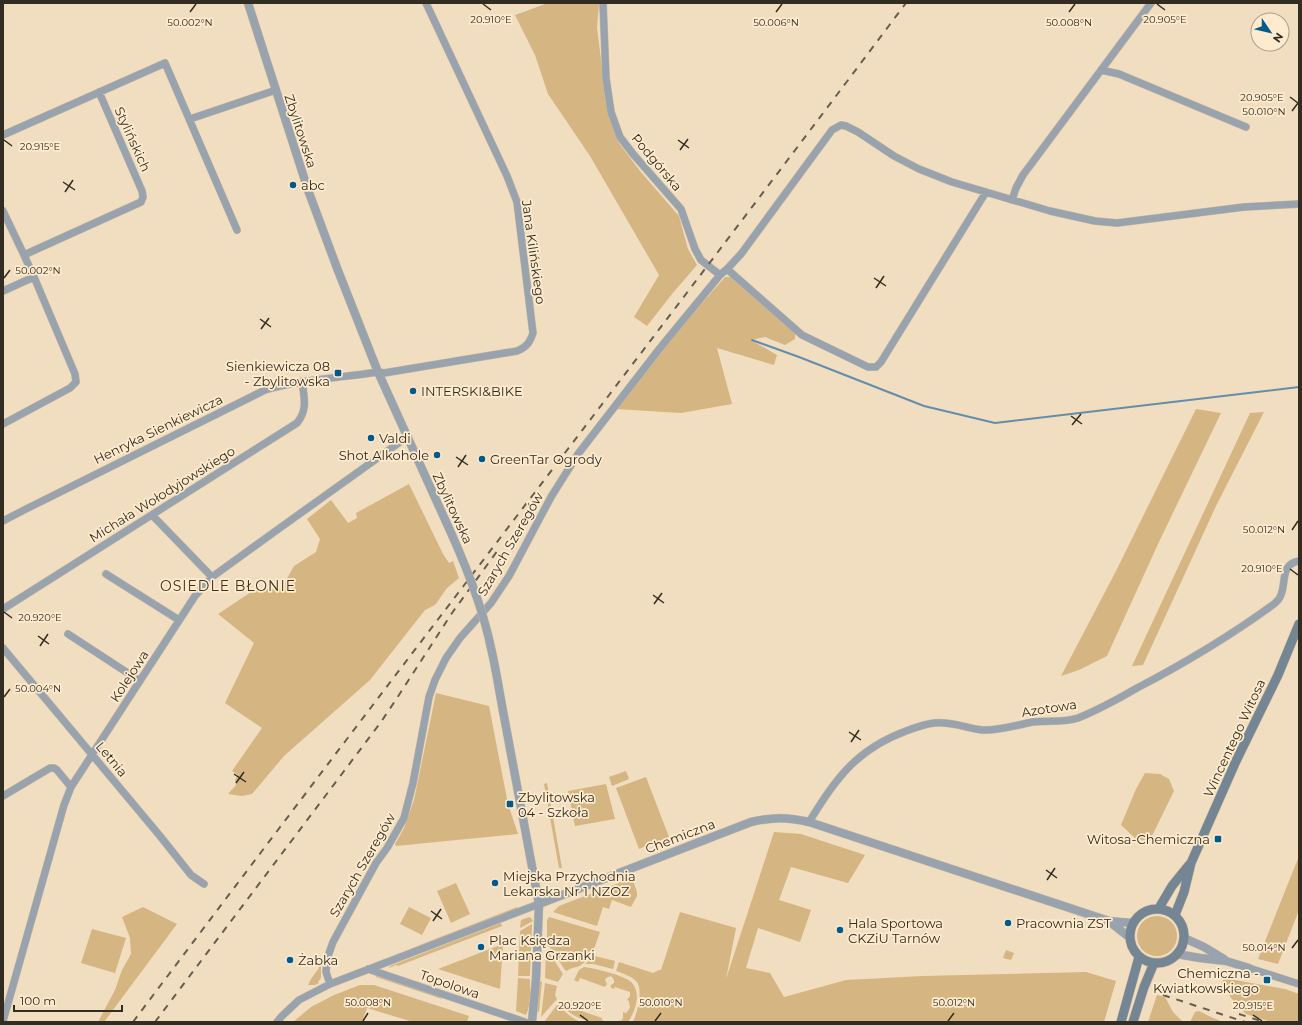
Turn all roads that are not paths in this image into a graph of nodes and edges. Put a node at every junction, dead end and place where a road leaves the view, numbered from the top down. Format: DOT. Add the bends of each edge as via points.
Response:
graph roads {
  1 [pos="248,3"];
  2 [pos="426,3"];
  3 [pos="603,3"];
  4 [pos="1151,3"];
  5 [pos="1101,70"];
  6 [pos="276,90"];
  7 [pos="99,92"];
  8 [pos="190,120"];
  9 [pos="1246,127"];
  10 [pos="3,135"];
  11 [pos="986,192"];
  12 [pos="1012,200"];
  13 [pos="1299,204"];
  14 [pos="3,211"];
  15 [pos="237,230"];
  16 [pos="24,255"];
  17 [pos="727,270"];
  18 [pos="720,275"];
  19 [pos="34,277"];
  20 [pos="3,291"];
  21 [pos="378,372"];
  22 [pos="302,381"];
  23 [pos="3,424"];
  24 [pos="407,437"];
  25 [pos="152,515"];
  26 [pos="3,522"];
  27 [pos="1299,561"];
  28 [pos="106,574"];
  29 [pos="212,577"];
  30 [pos="3,609"];
  31 [pos="179,620"];
  32 [pos="1299,624"];
  33 [pos="68,634"];
  34 [pos="3,648"];
  35 [pos="140,681"];
  36 [pos="92,754"];
  37 [pos="71,787"];
  38 [pos="3,796"];
  39 [pos="809,822"];
  40 [pos="1191,863"];
  41 [pos="204,884"];
  42 [pos="539,904"];
  43 [pos="1159,908"];
  44 [pos="1175,916"];
  45 [pos="1109,921"];
  46 [pos="1132,923"];
  47 [pos="1129,937"];
  48 [pos="1184,938"];
  49 [pos="1177,954"];
  50 [pos="1139,957"];
  51 [pos="1226,961"];
  52 [pos="1154,963"];
  53 [pos="1249,968"];
  54 [pos="368,969"];
  55 [pos="330,984"];
  56 [pos="1299,984"];
  57 [pos="3,1021"];
  58 [pos="277,1022"];
  59 [pos="525,1022"];
  60 [pos="532,1022"];
  61 [pos="1121,1022"];
  62 [pos="1133,1022"];
  1 -- 6 [label="street, Zbylitowska"];
  2 -- 21 [label="street, Jana Kilińskiego" via="517,202 533,333 530,342 517,351"];
  3 -- 18 [label="street, Podgórska" via="606,78 611,112 620,137 681,209 701,260"];
  4 -- 5 [label="street"];
  5 -- 9 [label="street" via="1119,74"];
  5 -- 12 [label="street" via="1023,175"];
  6 -- 8 [label="street"];
  6 -- 21 [label="street, Zbylitowska" via="315,212"];
  7 -- 8 [label="street" via="165,63"];
  7 -- 10 [label="street"];
  7 -- 16 [label="street, Stylińskich" via="136,175 142,191 141,202"];
  8 -- 15 [label="street"];
  11 -- 12 [label="street"];
  11 -- 17 [label="street, Szarych Szeregów" via="919,169 858,132 841,125 832,130"];
  11 -- 17 [label="street" via="881,362 876,366 868,367 802,335"];
  12 -- 13 [label="street" via="1082,219 1117,223 1244,207"];
  14 -- 16 [label="street"];
  16 -- 19 [label="street"];
  17 -- 18 [label="street, Szarych Szeregów"];
  18 -- 55 [label="street, Szarych Szeregów" via="578,454 551,497 509,576 492,602 446,658 429,697 404,818 333,942 326,972"];
  19 -- 20 [label="street"];
  19 -- 23 [label="street" via="75,374 76,382 70,388"];
  21 -- 22 [label="street, Henryka Sienkiewicza"];
  21 -- 24 [label="street, Zbylitowska"];
  22 -- 25 [label="street, Michała Wołodyjowskiego" via="304,407 302,417 297,423"];
  22 -- 26 [label="street, Henryka Sienkiewicza" via="265,390"];
  24 -- 29 [label="street, Kolejowa"];
  24 -- 42 [label="street, Zbylitowska, bridge" via="452,534 483,615"];
  25 -- 29 [label="street"];
  25 -- 30 [label="street, Michała Wołodyjowskiego"];
  27 -- 39 [label="street, Azotowa" via="1288,566 1280,597 1274,604 1171,671 1103,707 1066,721 1033,722 996,730 981,730 948,722 934,723 892,737 871,748 844,772"];
  28 -- 31 [label="street"];
  29 -- 31 [label="street, Kolejowa"];
  31 -- 35 [label="street, Kolejowa"];
  32 -- 40 [label="main road, Wincentego Witosa"];
  33 -- 35 [label="street"];
  34 -- 36 [label="street, Letnia"];
  35 -- 36 [label="street, Kolejowa"];
  36 -- 37 [label="street, Kolejowa"];
  36 -- 41 [label="street, Letnia" via="191,875"];
  37 -- 38 [label="street" via="57,770 50,768"];
  37 -- 57 [label="street, Kolejowa"];
  39 -- 42 [label="street, Chemiczna" via="782,817 751,822"];
  39 -- 45 [label="street, Chemiczna"];
  40 -- 43 [label="main road, Wincentego Witosa" via="1172,886"];
  40 -- 44 [label="main road, Wincentego Witosa"];
  42 -- 54 [label="street, Chemiczna"];
  42 -- 60 [label="street, Zbylitowska"];
  43 -- 44 [label="main road"];
  43 -- 46 [label="main road" via="1146,910"];
  44 -- 48 [label="main road" via="1181,923"];
  45 -- 46 [label="street, Chemiczna"];
  45 -- 47 [label="street, Chemiczna"];
  46 -- 47 [label="main road"];
  47 -- 50 [label="main road" via="1132,948"];
  48 -- 49 [label="main road"];
  48 -- 51 [label="street"];
  49 -- 51 [label="street"];
  49 -- 52 [label="main road" via="1167,961"];
  50 -- 52 [label="main road"];
  50 -- 61 [label="main road"];
  51 -- 53 [label="street"];
  52 -- 62 [label="main road"];
  53 -- 56 [label="street"];
  54 -- 55 [label="street, Chemiczna"];
  54 -- 59 [label="street, Topolowa"];
  55 -- 58 [label="street, Chemiczna" via="299,1000"];
}
